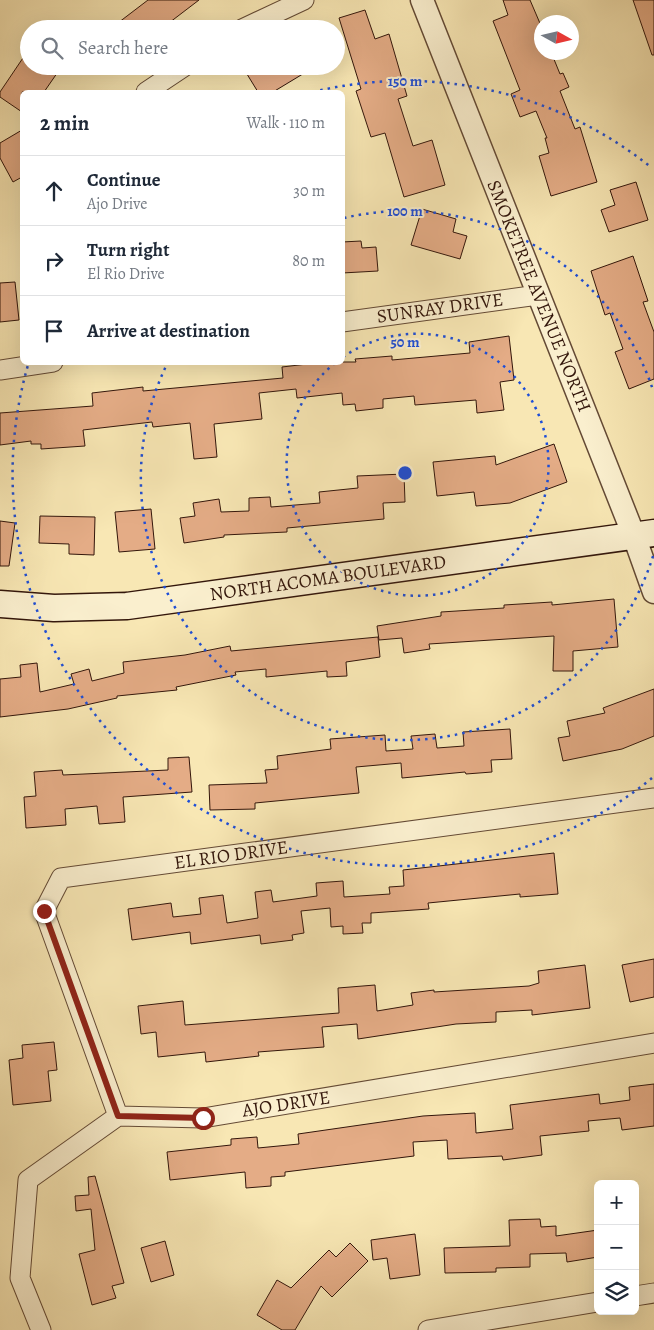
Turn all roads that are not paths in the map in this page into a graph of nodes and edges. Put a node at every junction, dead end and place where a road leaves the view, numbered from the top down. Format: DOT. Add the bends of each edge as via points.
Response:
graph roads {
  1 [pos="304,0"];
  2 [pos="422,0"];
  3 [pos="261,20"];
  4 [pos="172,75"];
  5 [pos="149,90"];
  6 [pos="538,295"];
  7 [pos="345,322"];
  8 [pos="33,365"];
  9 [pos="0,370"];
  10 [pos="644,534"];
  11 [pos="654,592"];
  12 [pos="0,604"];
  13 [pos="654,798"];
  14 [pos="654,1043"];
  15 [pos="118,1116"];
  16 [pos="654,1293"];
  17 [pos="639,1295"];
  18 [pos="594,1303"];
  19 [pos="41,1330"];
  20 [pos="428,1330"];
  1 -- 3 [label="street"];
  2 -- 6 [label="street, SMOKETREE AVENUE NORTH"];
  4 -- 5 [label="street"];
  6 -- 7 [label="street, SUNRAY DRIVE"];
  6 -- 10 [label="street, SMOKETREE AVENUE NORTH"];
  8 -- 9 [label="street"];
  10 -- 11 [label="street, SMOKETREE AVENUE NORTH"];
  10 -- 12 [label="main road, NORTH ACOMA BOULEVARD" via="127,606 54,608"];
  13 -- 15 [label="street, EL RIO DRIVE" via="61,878 44,911"];
  14 -- 15 [label="street, AJO DRIVE" via="203,1118"];
  15 -- 19 [label="street" via="28,1180 20,1278"];
  16 -- 17 [label="street"];
  18 -- 20 [label="street"];
}
